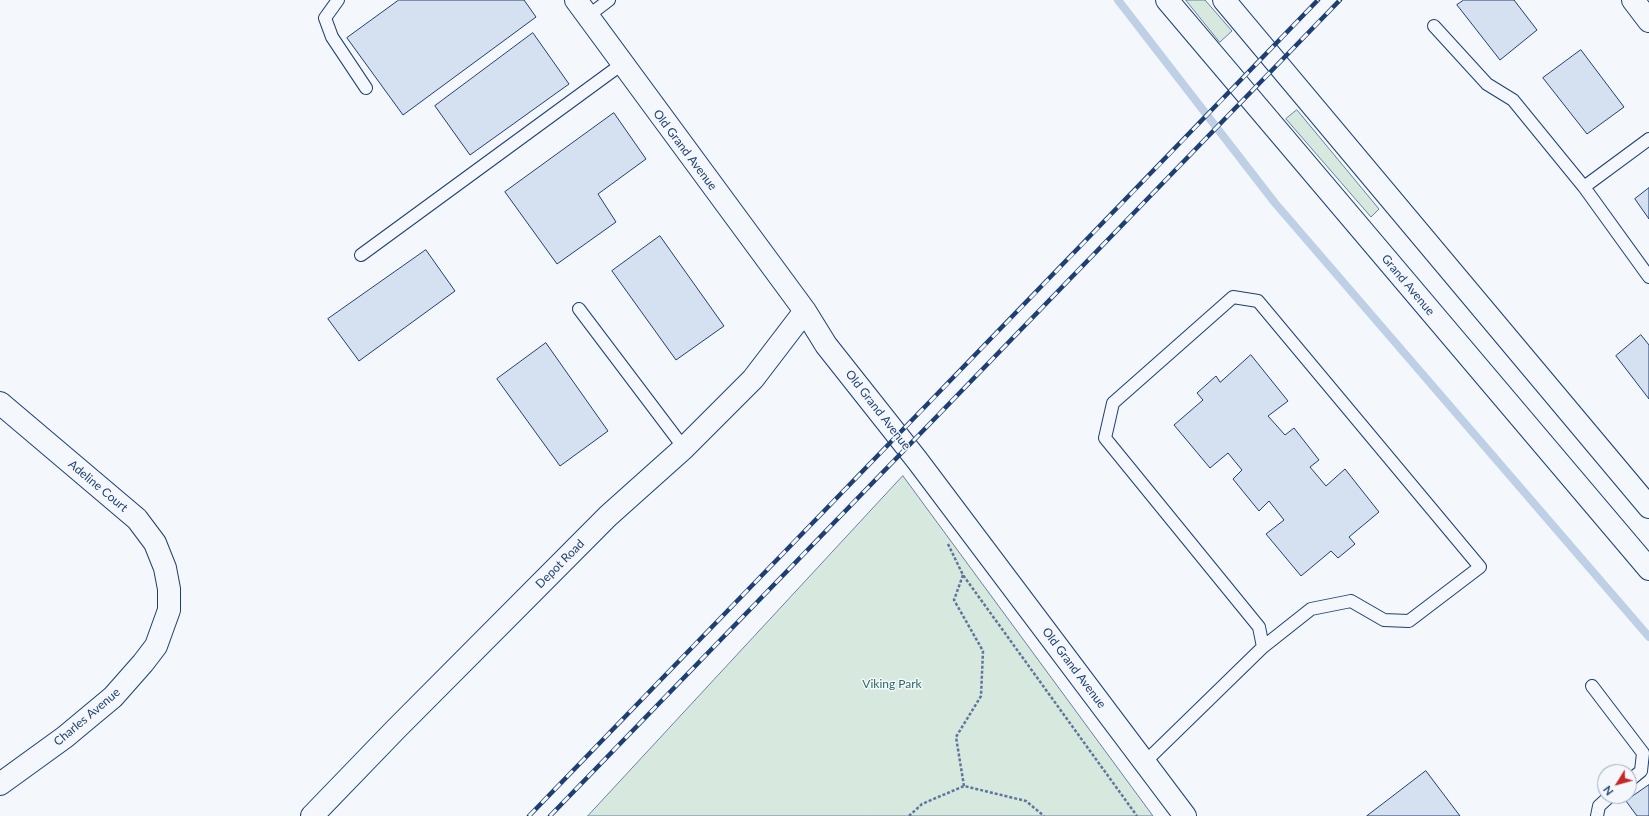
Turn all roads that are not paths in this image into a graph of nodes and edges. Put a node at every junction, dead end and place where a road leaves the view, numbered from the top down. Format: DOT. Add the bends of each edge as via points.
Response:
graph roads {
  1 [pos="338,0"];
  2 [pos="609,0"];
  3 [pos="1167,0"];
  4 [pos="1224,0"];
  5 [pos="1633,0"];
  6 [pos="582,8"];
  7 [pos="1649,21"];
  8 [pos="1434,26"];
  9 [pos="622,64"];
  10 [pos="366,88"];
  11 [pos="1649,139"];
  12 [pos="1584,187"];
  13 [pos="361,255"];
  14 [pos="1649,277"];
  15 [pos="579,309"];
  16 [pos="805,311"];
  17 [pos="0,403"];
  18 [pos="684,448"];
  19 [pos="1649,507"];
  20 [pos="1649,569"];
  21 [pos="169,589"];
  22 [pos="1263,647"];
  23 [pos="1592,686"];
  24 [pos="1145,762"];
  25 [pos="1637,774"];
  26 [pos="0,784"];
  27 [pos="1601,804"];
  28 [pos="312,816"];
  29 [pos="1186,816"];
  30 [pos="1597,816"];
  1 -- 10 [label="lane" via="325,18 332,37"];
  2 -- 6 [label="lane"];
  3 -- 20 [label="street, Grand Avenue"];
  4 -- 19 [label="street"];
  5 -- 7 [label="street"];
  6 -- 9 [label="street, Old Grand Avenue"];
  8 -- 12 [label="lane" via="1487,84 1513,100"];
  9 -- 13 [label="lane"];
  9 -- 16 [label="street, Old Grand Avenue"];
  11 -- 12 [label="lane"];
  12 -- 14 [label="lane"];
  15 -- 18 [label="lane"];
  16 -- 18 [label="street, Depot Road" via="753,379"];
  16 -- 24 [label="street, Old Grand Avenue" via="826,345 917,460"];
  17 -- 21 [label="street, Adeline Court" via="137,519 155,543 165,568"];
  18 -- 28 [label="street, Depot Road" via="608,516"];
  21 -- 26 [label="street, Charles Avenue" via="169,610 156,646 143,663 113,697 65,737"];
  22 -- 22 [label="lane" via="1259,627 1105,438 1113,403 1233,297 1258,301 1480,567 1409,621 1384,620 1351,601 1311,609"];
  22 -- 24 [label="lane"];
  23 -- 25 [label="lane" via="1643,753 1641,771"];
  24 -- 29 [label="street, Old Grand Avenue"];
  27 -- 30 [label="lane"];
}
